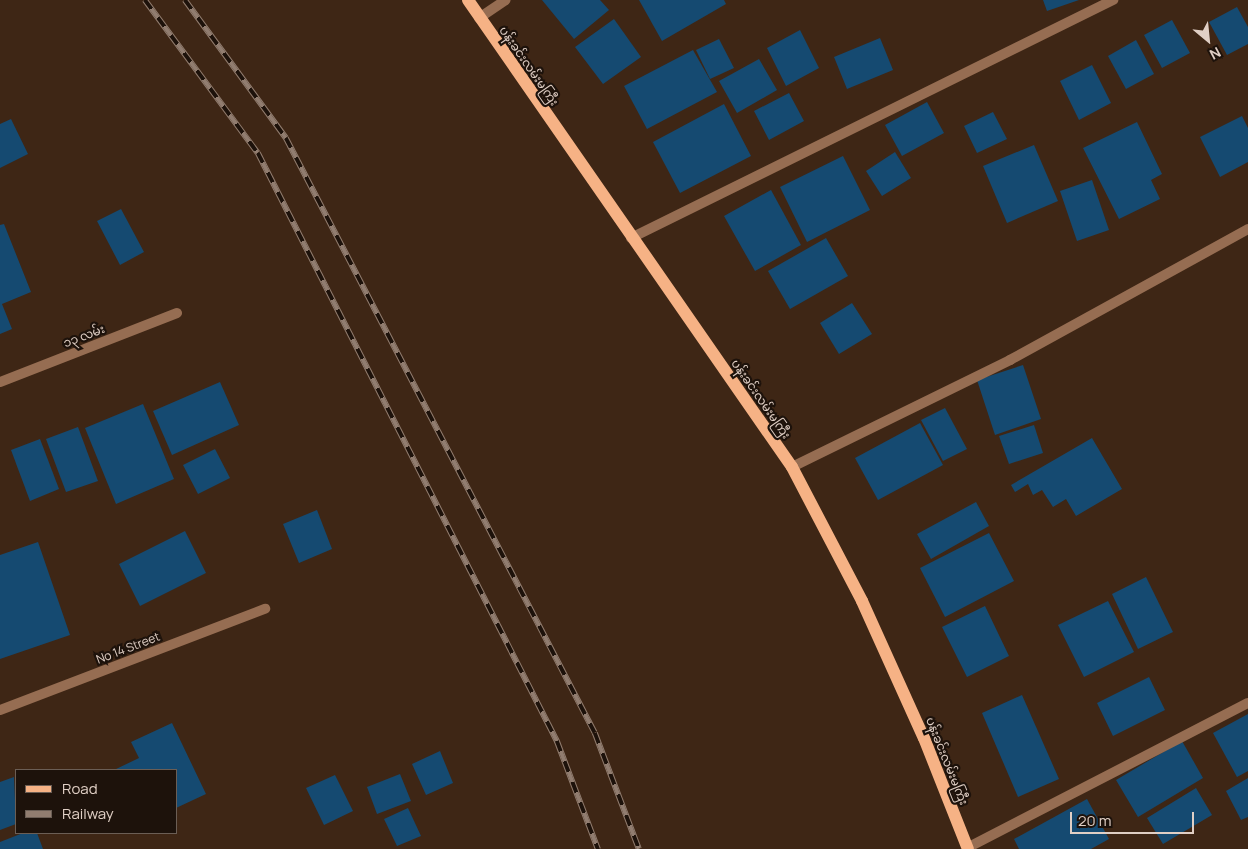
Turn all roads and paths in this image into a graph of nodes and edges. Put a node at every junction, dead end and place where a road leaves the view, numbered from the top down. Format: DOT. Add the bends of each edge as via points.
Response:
graph roads {
  1 [pos="468,0"];
  2 [pos="506,0"];
  3 [pos="1113,0"];
  4 [pos="479,18"];
  5 [pos="1248,229"];
  6 [pos="631,238"];
  7 [pos="176,313"];
  8 [pos="0,382"];
  9 [pos="792,467"];
  10 [pos="265,609"];
  11 [pos="1248,703"];
  12 [pos="0,710"];
  13 [pos="968,849"];
  1 -- 4 [label="main road, ပန်းခင်းလမ်းမကြီး"];
  2 -- 4 [label="street"];
  3 -- 6 [label="street"];
  4 -- 6 [label="main road, ပန်းခင်းလမ်းမကြီး"];
  5 -- 9 [label="street" via="1010,360"];
  6 -- 9 [label="main road, ပန်းခင်းလမ်းမကြီး"];
  7 -- 8 [label="street, ၁၃ လမ်း"];
  9 -- 13 [label="main road, ပန်းခင်းလမ်းမကြီး" via="866,610 924,738"];
  10 -- 12 [label="street, No 14 Street"];
  11 -- 13 [label="street"];
}
